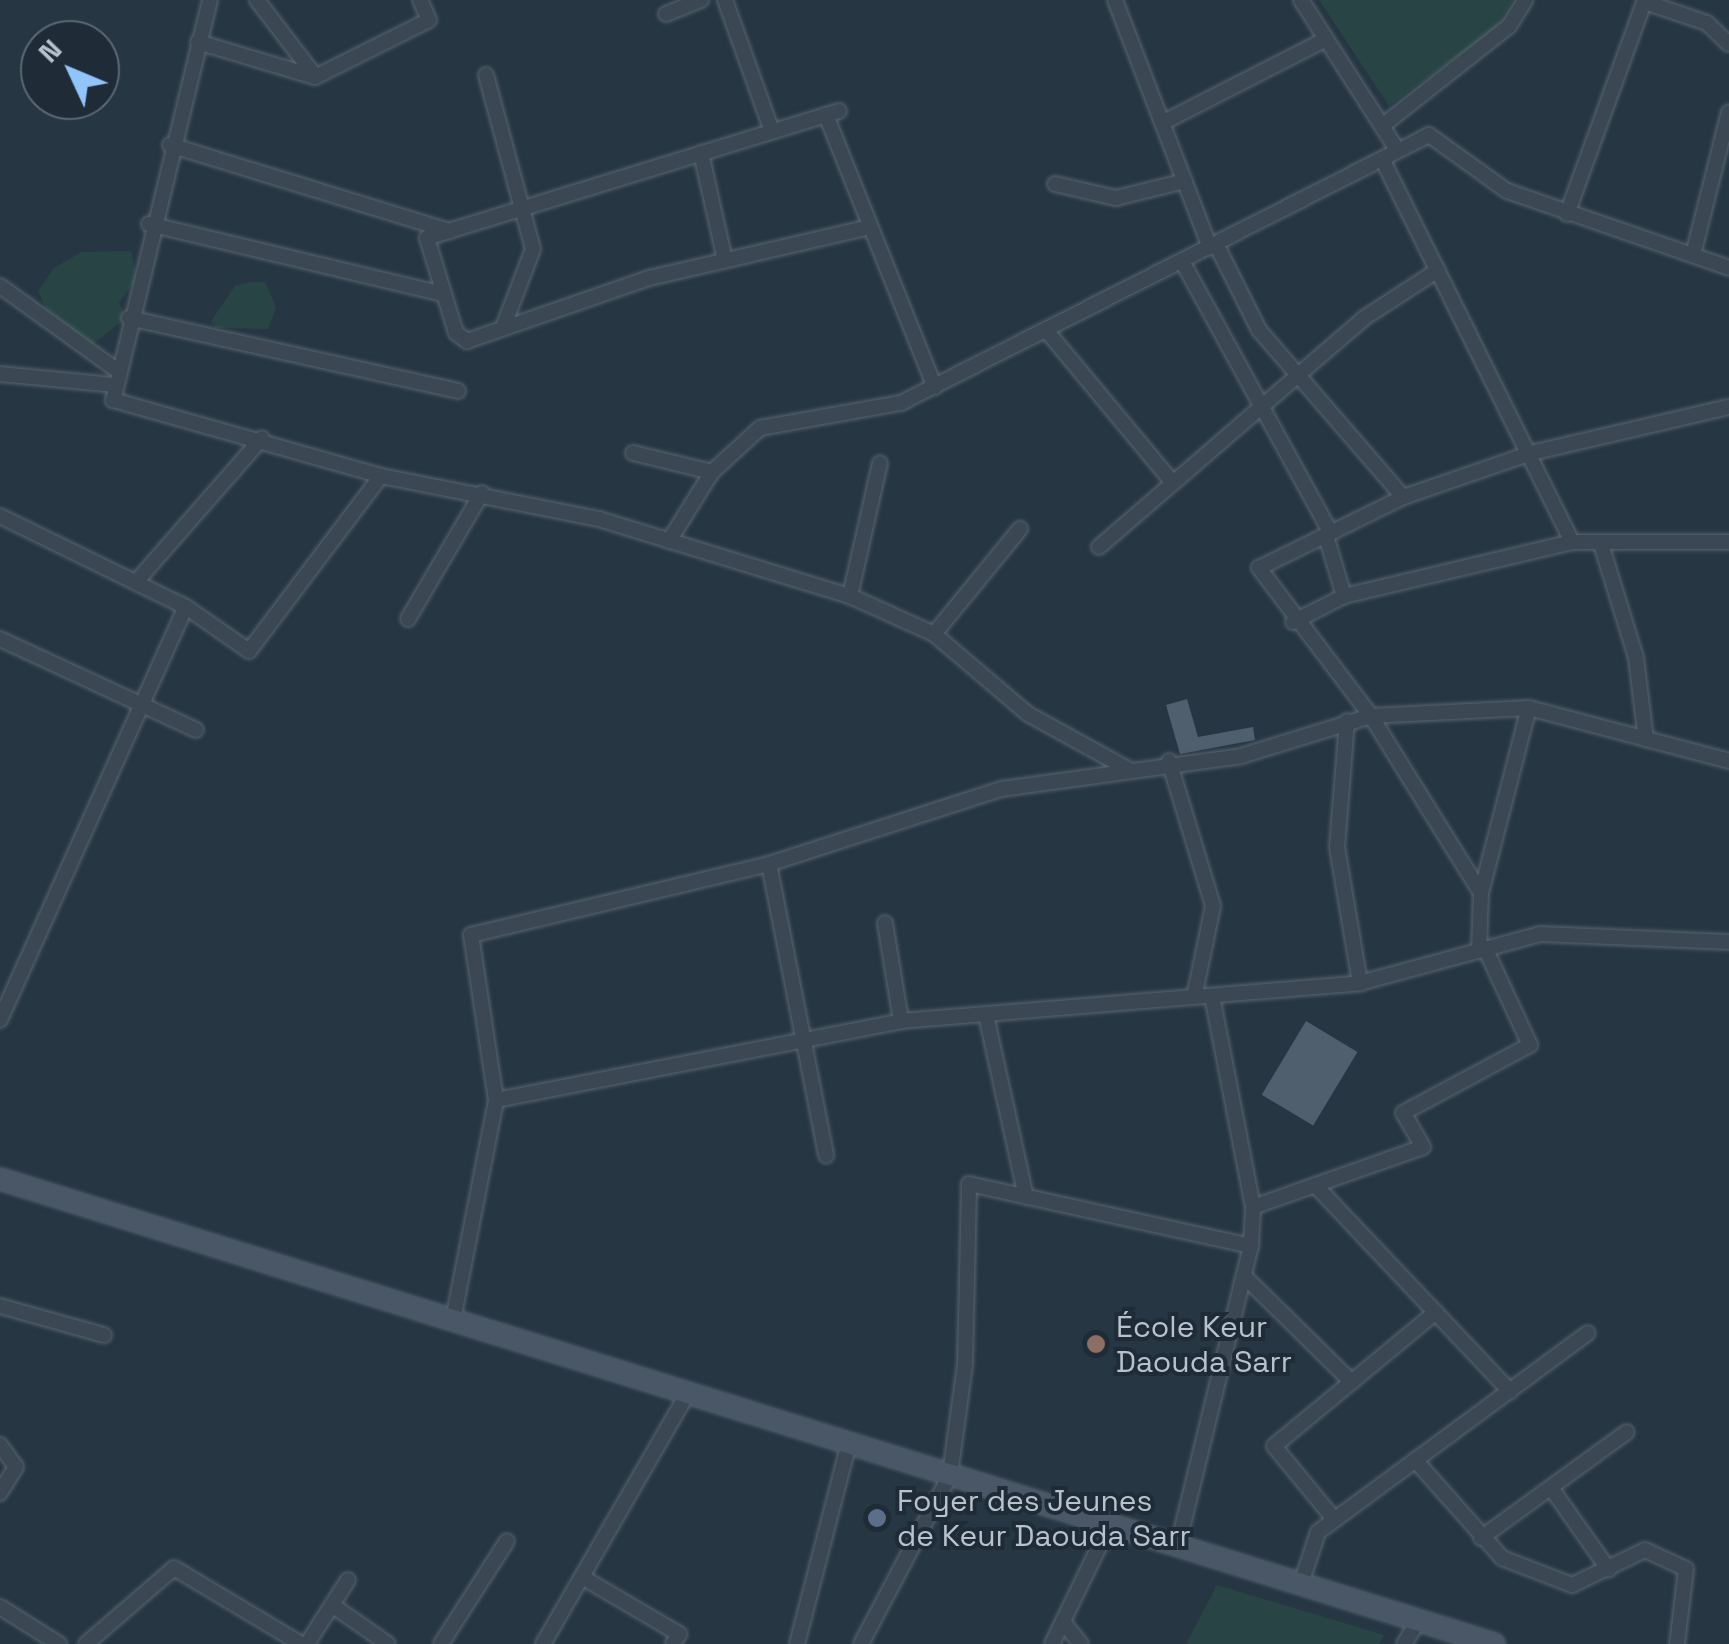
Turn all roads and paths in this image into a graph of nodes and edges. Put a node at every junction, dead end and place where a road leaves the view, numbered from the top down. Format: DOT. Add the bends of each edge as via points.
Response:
graph roads {
  1 [pos="210,0"];
  2 [pos="256,0"];
  3 [pos="420,0"];
  4 [pos="701,0"];
  5 [pos="725,0"];
  6 [pos="1115,0"];
  7 [pos="1302,0"];
  8 [pos="1525,0"];
  9 [pos="1645,1"];
  10 [pos="666,14"];
  11 [pos="1326,39"];
  12 [pos="198,42"];
  13 [pos="1729,44"];
  14 [pos="486,76"];
  15 [pos="316,77"];
  16 [pos="1729,112"];
  17 [pos="1162,123"];
  18 [pos="1382,126"];
  19 [pos="772,132"];
  20 [pos="170,145"];
  21 [pos="1398,151"];
  22 [pos="702,154"];
  23 [pos="1382,159"];
  24 [pos="1184,182"];
  25 [pos="1055,184"];
  26 [pos="521,209"];
  27 [pos="1567,214"];
  28 [pos="149,224"];
  29 [pos="870,227"];
  30 [pos="450,231"];
  31 [pos="1213,245"];
  32 [pos="1693,254"];
  33 [pos="726,260"];
  34 [pos="1182,261"];
  35 [pos="1729,268"];
  36 [pos="1438,270"];
  37 [pos="0,286"];
  38 [pos="443,294"];
  39 [pos="129,318"];
  40 [pos="504,325"];
  41 [pos="1046,330"];
  42 [pos="1300,372"];
  43 [pos="0,374"];
  44 [pos="117,378"];
  45 [pos="935,386"];
  46 [pos="458,391"];
  47 [pos="1268,406"];
  48 [pos="1729,408"];
  49 [pos="262,438"];
  50 [pos="633,452"];
  51 [pos="1531,453"];
  52 [pos="880,464"];
  53 [pos="712,472"];
  54 [pos="381,476"];
  55 [pos="1172,482"];
  56 [pos="482,493"];
  57 [pos="1404,497"];
  58 [pos="0,516"];
  59 [pos="1020,529"];
  60 [pos="1329,534"];
  61 [pos="669,541"];
  62 [pos="1572,542"];
  63 [pos="1729,542"];
  64 [pos="1602,544"];
  65 [pos="1099,547"];
  66 [pos="136,582"];
  67 [pos="850,596"];
  68 [pos="1344,596"];
  69 [pos="186,607"];
  70 [pos="408,619"];
  71 [pos="1293,622"];
  72 [pos="934,634"];
  73 [pos="0,639"];
  74 [pos="142,705"];
  75 [pos="1528,708"];
  76 [pos="1371,716"];
  77 [pos="1347,721"];
  78 [pos="196,730"];
  79 [pos="1646,739"];
  80 [pos="1169,761"];
  81 [pos="1729,762"];
  82 [pos="1129,770"];
  83 [pos="769,864"];
  84 [pos="1480,893"];
  85 [pos="885,923"];
  86 [pos="1729,942"];
  87 [pos="1482,949"];
  88 [pos="1360,983"];
  89 [pos="1196,993"];
  90 [pos="1212,997"];
  91 [pos="986,1014"];
  92 [pos="0,1020"];
  93 [pos="901,1021"];
  94 [pos="805,1034"];
  95 [pos="496,1100"];
  96 [pos="826,1154"];
  97 [pos="0,1179"];
  98 [pos="1316,1185"];
  99 [pos="1026,1197"];
  100 [pos="1253,1207"];
  101 [pos="1251,1246"];
  102 [pos="1244,1277"];
  103 [pos="0,1306"];
  104 [pos="1436,1312"];
  105 [pos="453,1320"];
  106 [pos="1588,1333"];
  107 [pos="104,1335"];
  108 [pos="1352,1382"];
  109 [pos="1510,1390"];
  110 [pos="688,1393"];
  111 [pos="1628,1432"];
  112 [pos="850,1443"];
  113 [pos="0,1445"];
  114 [pos="1415,1460"];
  115 [pos="950,1474"];
  116 [pos="1550,1488"];
  117 [pos="0,1493"];
  118 [pos="1334,1519"];
  119 [pos="1110,1524"];
  120 [pos="1481,1538"];
  121 [pos="506,1541"];
  122 [pos="1178,1546"];
  123 [pos="1608,1570"];
  124 [pos="582,1577"];
  125 [pos="348,1580"];
  126 [pos="1302,1584"];
  127 [pos="332,1605"];
  128 [pos="0,1607"];
  129 [pos="1419,1620"];
  130 [pos="1063,1622"];
  131 [pos="59,1644"];
  132 [pos="86,1644"];
  133 [pos="304,1644"];
  134 [pos="388,1644"];
  135 [pos="442,1644"];
  136 [pos="543,1644"];
  137 [pos="673,1644"];
  138 [pos="797,1644"];
  139 [pos="861,1644"];
  140 [pos="1052,1644"];
  141 [pos="1081,1644"];
  142 [pos="1405,1644"];
  143 [pos="1494,1644"];
  144 [pos="1677,1644"];
  1 -- 12 [label="street"];
  2 -- 15 [label="street"];
  3 -- 15 [label="street" via="430,20"];
  4 -- 10 [label="street"];
  5 -- 19 [label="street"];
  6 -- 17 [label="street"];
  7 -- 11 [label="street"];
  8 -- 18 [label="street" via="1510,26"];
  9 -- 13 [label="street" via="1707,23"];
  9 -- 27 [label="street"];
  11 -- 17 [label="street"];
  11 -- 18 [label="street"];
  12 -- 15 [label="street"];
  12 -- 20 [label="street"];
  14 -- 26 [label="street"];
  16 -- 32 [label="street"];
  17 -- 24 [label="street"];
  18 -- 21 [label="street"];
  19 -- 22 [label="street"];
  19 -- 29 [label="street" via="832,113"];
  20 -- 28 [label="street"];
  20 -- 30 [label="street"];
  21 -- 23 [label="street"];
  21 -- 27 [label="street" via="1429,136 1507,191"];
  22 -- 26 [label="street"];
  22 -- 33 [label="street"];
  23 -- 31 [label="street"];
  23 -- 36 [label="street"];
  24 -- 25 [label="street" via="1116,198"];
  24 -- 31 [label="street"];
  26 -- 30 [label="street"];
  26 -- 40 [label="street" via="532,258"];
  27 -- 32 [label="street"];
  28 -- 38 [label="street"];
  28 -- 39 [label="street"];
  29 -- 33 [label="street"];
  29 -- 45 [label="street"];
  30 -- 38 [label="street" via="427,238"];
  31 -- 34 [label="street"];
  31 -- 42 [label="street" via="1260,330"];
  32 -- 35 [label="street"];
  33 -- 40 [label="street"];
  34 -- 41 [label="street"];
  34 -- 47 [label="street"];
  36 -- 42 [label="street"];
  36 -- 51 [label="street"];
  37 -- 44 [label="street"];
  38 -- 40 [label="street" via="459,338"];
  39 -- 44 [label="street"];
  39 -- 46 [label="street"];
  41 -- 45 [label="street"];
  41 -- 55 [label="street"];
  42 -- 47 [label="street"];
  42 -- 57 [label="street"];
  43 -- 44 [label="street"];
  44 -- 49 [label="street" via="113,400"];
  45 -- 53 [label="street" via="901,403 760,428"];
  47 -- 55 [label="street"];
  47 -- 60 [label="street"];
  48 -- 51 [label="street"];
  49 -- 54 [label="street"];
  49 -- 66 [label="street"];
  50 -- 53 [label="street"];
  51 -- 57 [label="street"];
  51 -- 62 [label="street"];
  52 -- 67 [label="street"];
  53 -- 61 [label="street"];
  54 -- 56 [label="street"];
  54 -- 69 [label="street" via="249,651"];
  55 -- 65 [label="street"];
  56 -- 61 [label="street"];
  56 -- 70 [label="street"];
  57 -- 60 [label="street"];
  58 -- 66 [label="street"];
  59 -- 72 [label="street"];
  60 -- 68 [label="street"];
  60 -- 71 [label="street" via="1259,568"];
  61 -- 67 [label="street"];
  62 -- 64 [label="street"];
  62 -- 68 [label="street"];
  63 -- 64 [label="street"];
  64 -- 79 [label="street" via="1636,658"];
  66 -- 69 [label="street"];
  67 -- 72 [label="street"];
  68 -- 71 [label="street"];
  69 -- 74 [label="street"];
  71 -- 76 [label="street"];
  72 -- 82 [label="street" via="1028,714"];
  73 -- 74 [label="street"];
  74 -- 78 [label="street"];
  74 -- 92 [label="street"];
  75 -- 76 [label="street"];
  75 -- 79 [label="street"];
  75 -- 84 [label="street"];
  76 -- 77 [label="street"];
  76 -- 84 [label="street"];
  77 -- 80 [label="street" via="1241,756"];
  77 -- 88 [label="street" via="1337,847"];
  79 -- 81 [label="street"];
  80 -- 82 [label="street"];
  80 -- 89 [label="street" via="1213,906"];
  82 -- 83 [label="street" via="1001,790"];
  83 -- 94 [label="street"];
  83 -- 95 [label="street" via="471,935"];
  84 -- 87 [label="street"];
  85 -- 93 [label="street"];
  86 -- 87 [label="street" via="1540,934"];
  87 -- 88 [label="street"];
  87 -- 98 [label="street" via="1530,1045 1404,1113 1423,1147"];
  88 -- 90 [label="street"];
  89 -- 90 [label="street"];
  89 -- 91 [label="street"];
  90 -- 100 [label="street"];
  91 -- 93 [label="street"];
  91 -- 99 [label="street"];
  93 -- 94 [label="street"];
  94 -- 95 [label="street"];
  94 -- 96 [label="street"];
  95 -- 105 [label="street"];
  97 -- 105 [label="street"];
  98 -- 100 [label="street"];
  98 -- 104 [label="street"];
  99 -- 101 [label="street"];
  99 -- 115 [label="street" via="969,1184 965,1364"];
  100 -- 101 [label="street"];
  101 -- 102 [label="street"];
  102 -- 108 [label="street"];
  102 -- 122 [label="street"];
  103 -- 107 [label="street"];
  104 -- 108 [label="street"];
  104 -- 109 [label="street"];
  105 -- 110 [label="street"];
  106 -- 109 [label="street"];
  108 -- 118 [label="street" via="1274,1446"];
  109 -- 114 [label="street"];
  110 -- 112 [label="street"];
  110 -- 124 [label="street"];
  111 -- 116 [label="street"];
  112 -- 115 [label="street"];
  112 -- 138 [label="street"];
  113 -- 117 [label="street" via="16,1467"];
  114 -- 118 [label="street"];
  114 -- 120 [label="street"];
  115 -- 119 [label="street"];
  115 -- 139 [label="street"];
  116 -- 120 [label="street"];
  116 -- 123 [label="street"];
  118 -- 126 [label="street" via="1318,1532"];
  119 -- 122 [label="street"];
  119 -- 130 [label="street"];
  120 -- 123 [label="street" via="1502,1558 1572,1585"];
  121 -- 135 [label="street"];
  122 -- 126 [label="street"];
  123 -- 144 [label="street" via="1645,1550 1686,1570"];
  124 -- 136 [label="street"];
  124 -- 137 [label="street" via="679,1634"];
  125 -- 127 [label="street"];
  126 -- 129 [label="street"];
  127 -- 133 [label="street"];
  127 -- 134 [label="street"];
  128 -- 131 [label="street"];
  129 -- 142 [label="street"];
  129 -- 143 [label="street"];
  130 -- 140 [label="street"];
  130 -- 141 [label="street"];
  132 -- 133 [label="street" via="174,1568"];
}
